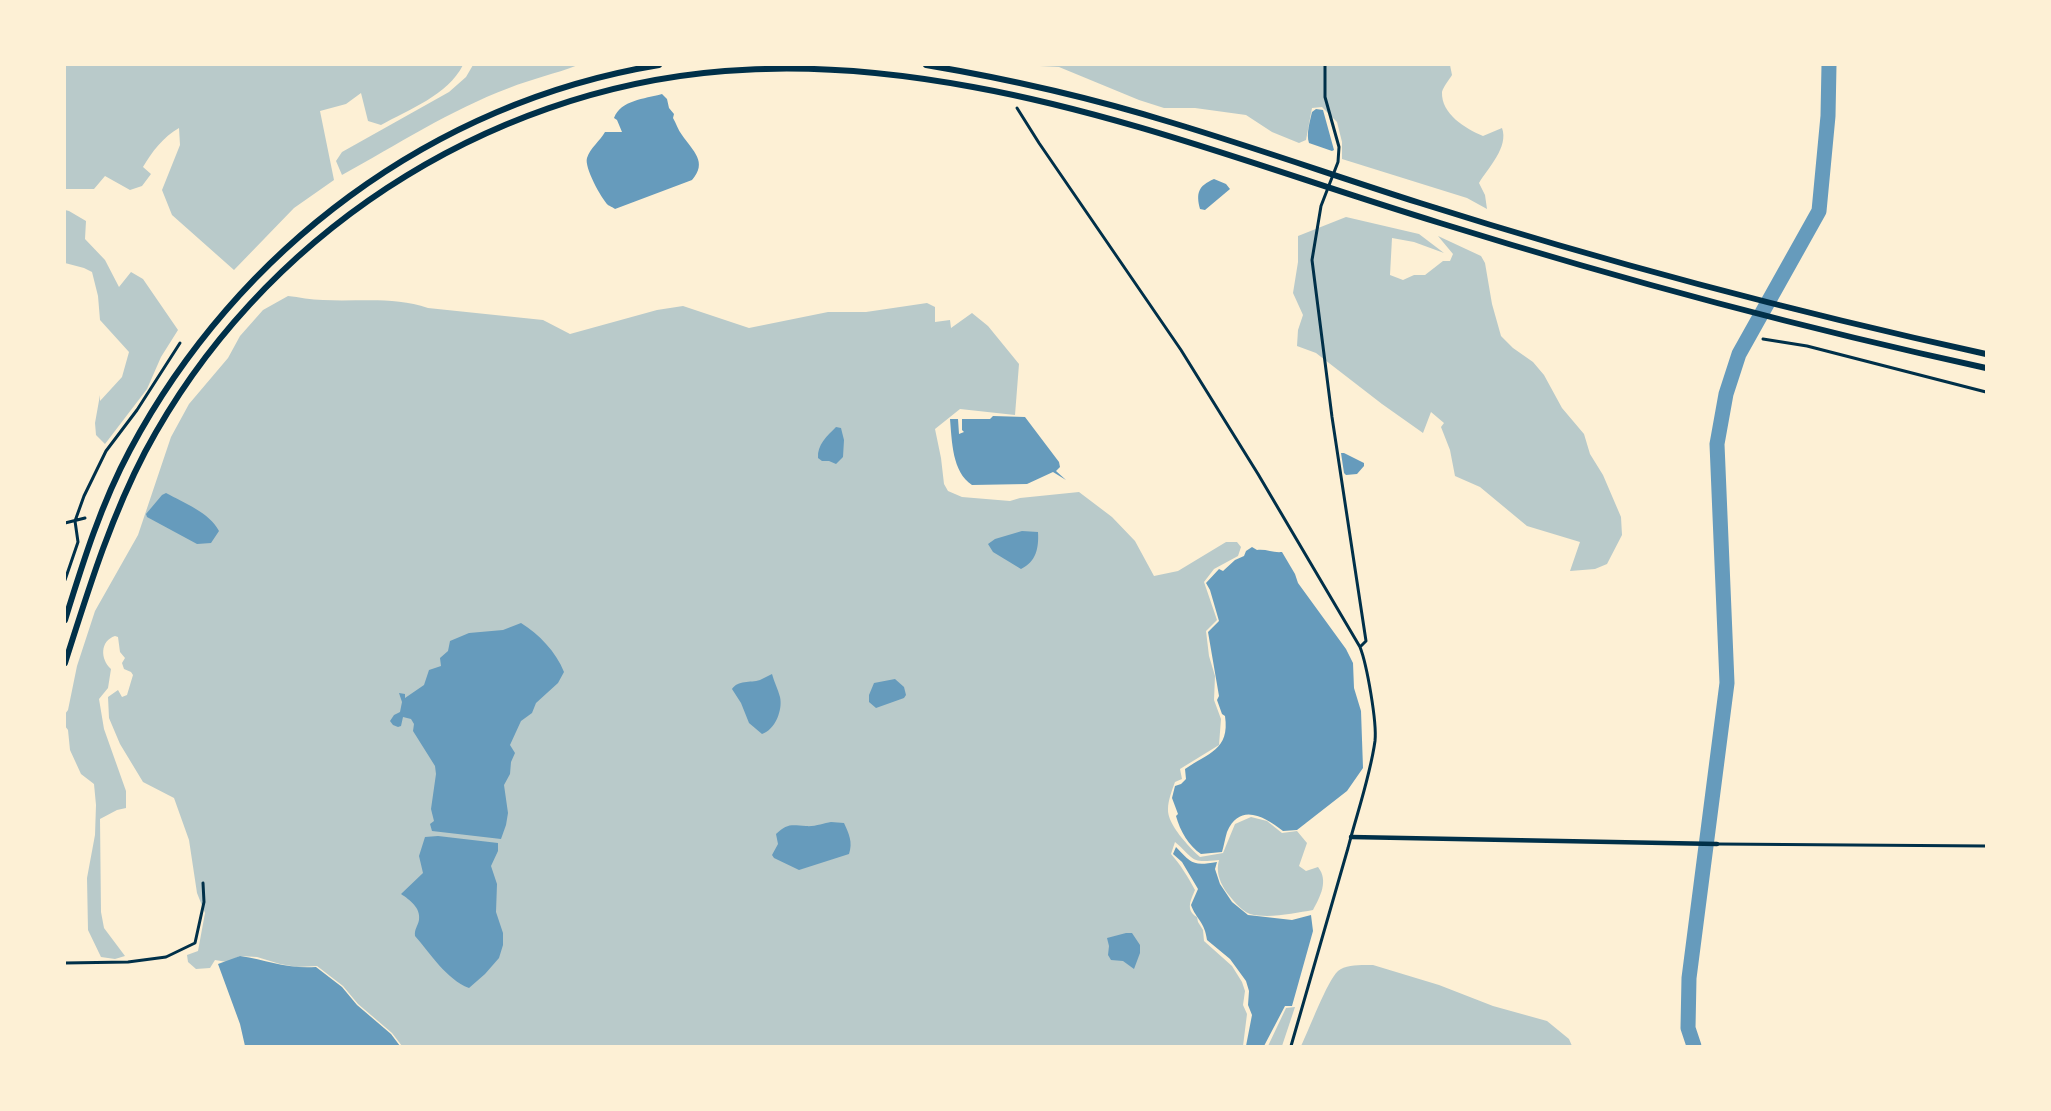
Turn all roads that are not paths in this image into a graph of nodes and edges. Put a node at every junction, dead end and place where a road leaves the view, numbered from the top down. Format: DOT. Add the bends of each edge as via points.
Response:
graph roads {
  1 [pos="659,65"];
  2 [pos="926,65"];
  3 [pos="1325,65"];
  4 [pos="1017,108"];
  5 [pos="1763,339"];
  6 [pos="180,343"];
  7 [pos="1986,354"];
  8 [pos="1986,368"];
  9 [pos="1986,392"];
  10 [pos="85,518"];
  11 [pos="76,522"];
  12 [pos="65,523"];
  13 [pos="65,580"];
  14 [pos="65,620"];
  15 [pos="1360,647"];
  16 [pos="65,663"];
  17 [pos="1351,837"];
  18 [pos="1717,844"];
  19 [pos="1986,846"];
  20 [pos="203,883"];
  21 [pos="65,963"];
  22 [pos="1291,1046"];
  1 -- 14 [label="highway" via="551,92 468,124 357,189 291,242 228,306 151,413 111,490"];
  2 -- 7 [label="highway" via="1042,87 1116,106 1586,254 1790,308"];
  3 -- 15 [label="street" via="1326,97 1339,147 1338,162 1321,206 1312,260 1366,641"];
  4 -- 15 [label="street" via="1181,350"];
  5 -- 9 [label="street" via="1807,346"];
  6 -- 11 [label="street" via="106,451 84,496"];
  8 -- 16 [label="highway" via="1748,312 1520,248 1100,116 973,87 808,68 723,71 642,83 556,105 474,138 436,158 402,177 338,222 267,286 206,356 144,453 100,556"];
  10 -- 11 [label="street"];
  11 -- 12 [label="street"];
  11 -- 13 [label="street" via="78,542"];
  15 -- 17 [label="street" via="1370,688 1375,739"];
  17 -- 18 [label="street"];
  17 -- 22 [label="street"];
  18 -- 19 [label="street"];
  20 -- 21 [label="street" via="204,902 195,943 166,958"];
}
